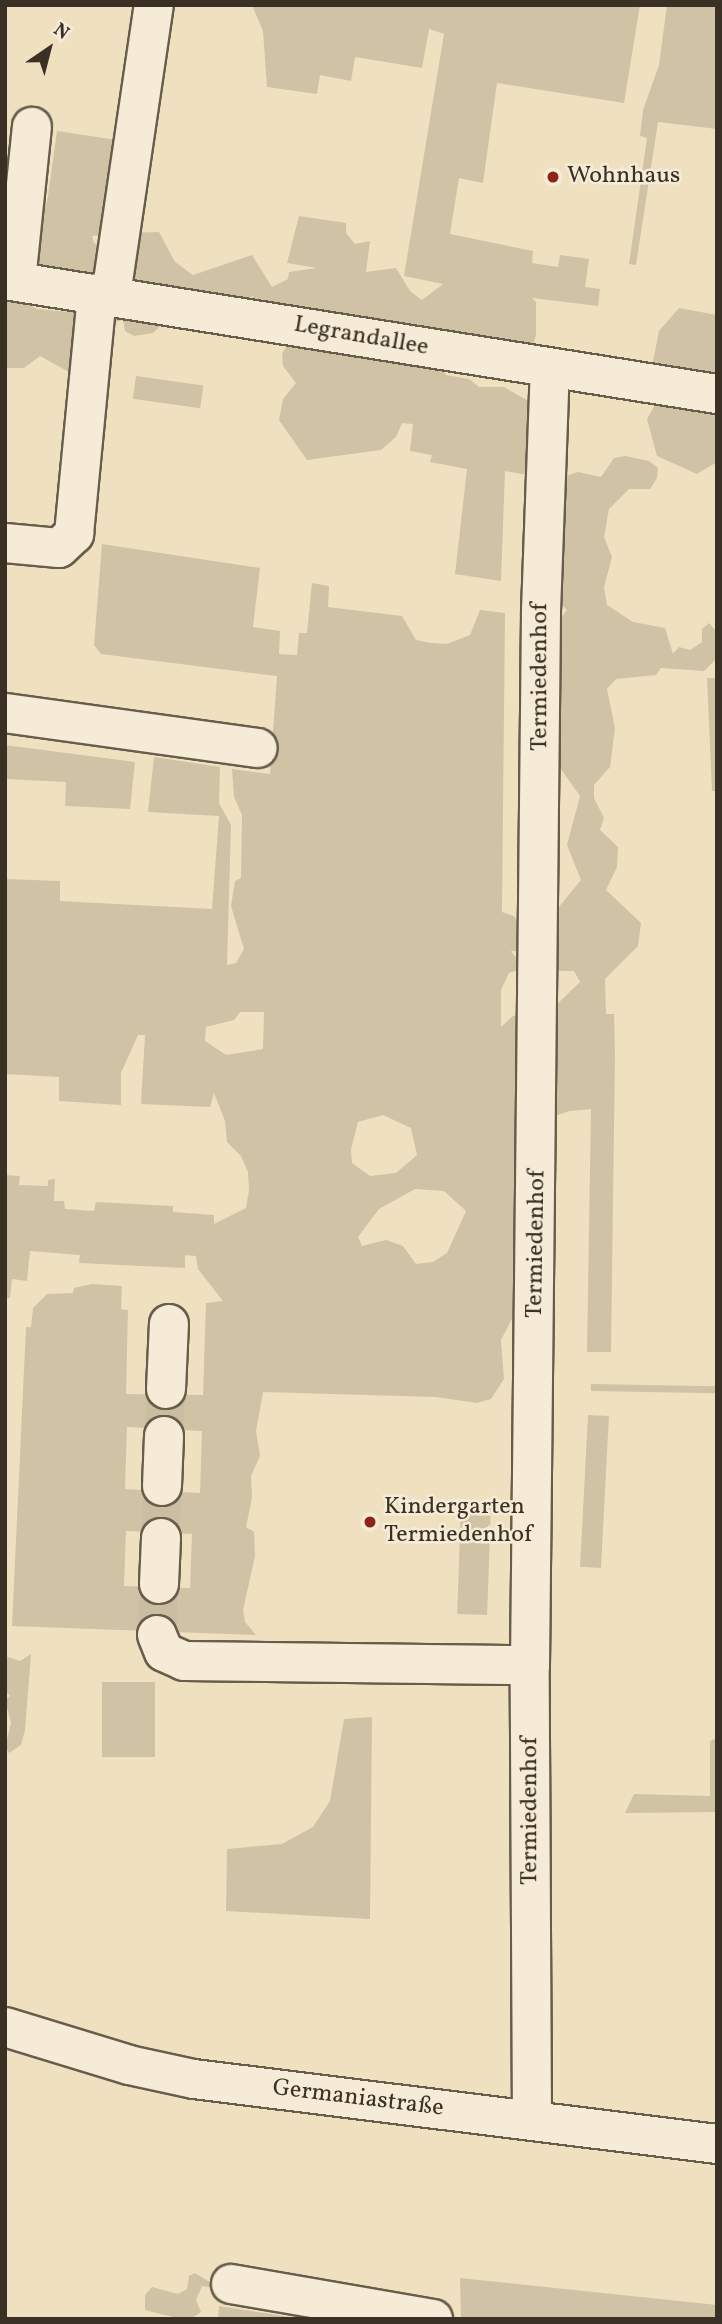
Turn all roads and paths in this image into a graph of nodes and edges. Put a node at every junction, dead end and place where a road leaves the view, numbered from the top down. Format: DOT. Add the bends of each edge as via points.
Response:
graph roads {
  1 [pos="154,5"];
  2 [pos="32,127"];
  3 [pos="11,281"];
  4 [pos="104,294"];
  5 [pos="550,369"];
  6 [pos="717,394"];
  7 [pos="5,543"];
  8 [pos="5,713"];
  9 [pos="258,748"];
  10 [pos="170,1324"];
  11 [pos="166,1389"];
  12 [pos="164,1436"];
  13 [pos="162,1486"];
  14 [pos="161,1538"];
  15 [pos="159,1584"];
  16 [pos="157,1635"];
  17 [pos="530,1665"];
  18 [pos="5,2027"];
  19 [pos="532,2120"];
  20 [pos="717,2144"];
  21 [pos="232,2284"];
  22 [pos="433,2319"];
  1 -- 4 [label="street"];
  2 -- 3 [label="street"];
  3 -- 4 [label="street, Legrandallee"];
  4 -- 5 [label="street, Legrandallee"];
  4 -- 7 [label="street" via="74,534 59,548"];
  5 -- 6 [label="street, Legrandallee"];
  5 -- 17 [label="street, Termiedenhof" via="541,611"];
  8 -- 9 [label="street"];
  10 -- 11 [label="street"];
  12 -- 13 [label="street"];
  14 -- 15 [label="street"];
  16 -- 17 [label="street" via="164,1653 184,1661"];
  17 -- 19 [label="street, Termiedenhof"];
  18 -- 19 [label="street, Germaniastraße" via="194,2079"];
  19 -- 20 [label="street, Germaniastraße"];
  21 -- 22 [label="street"];
}
